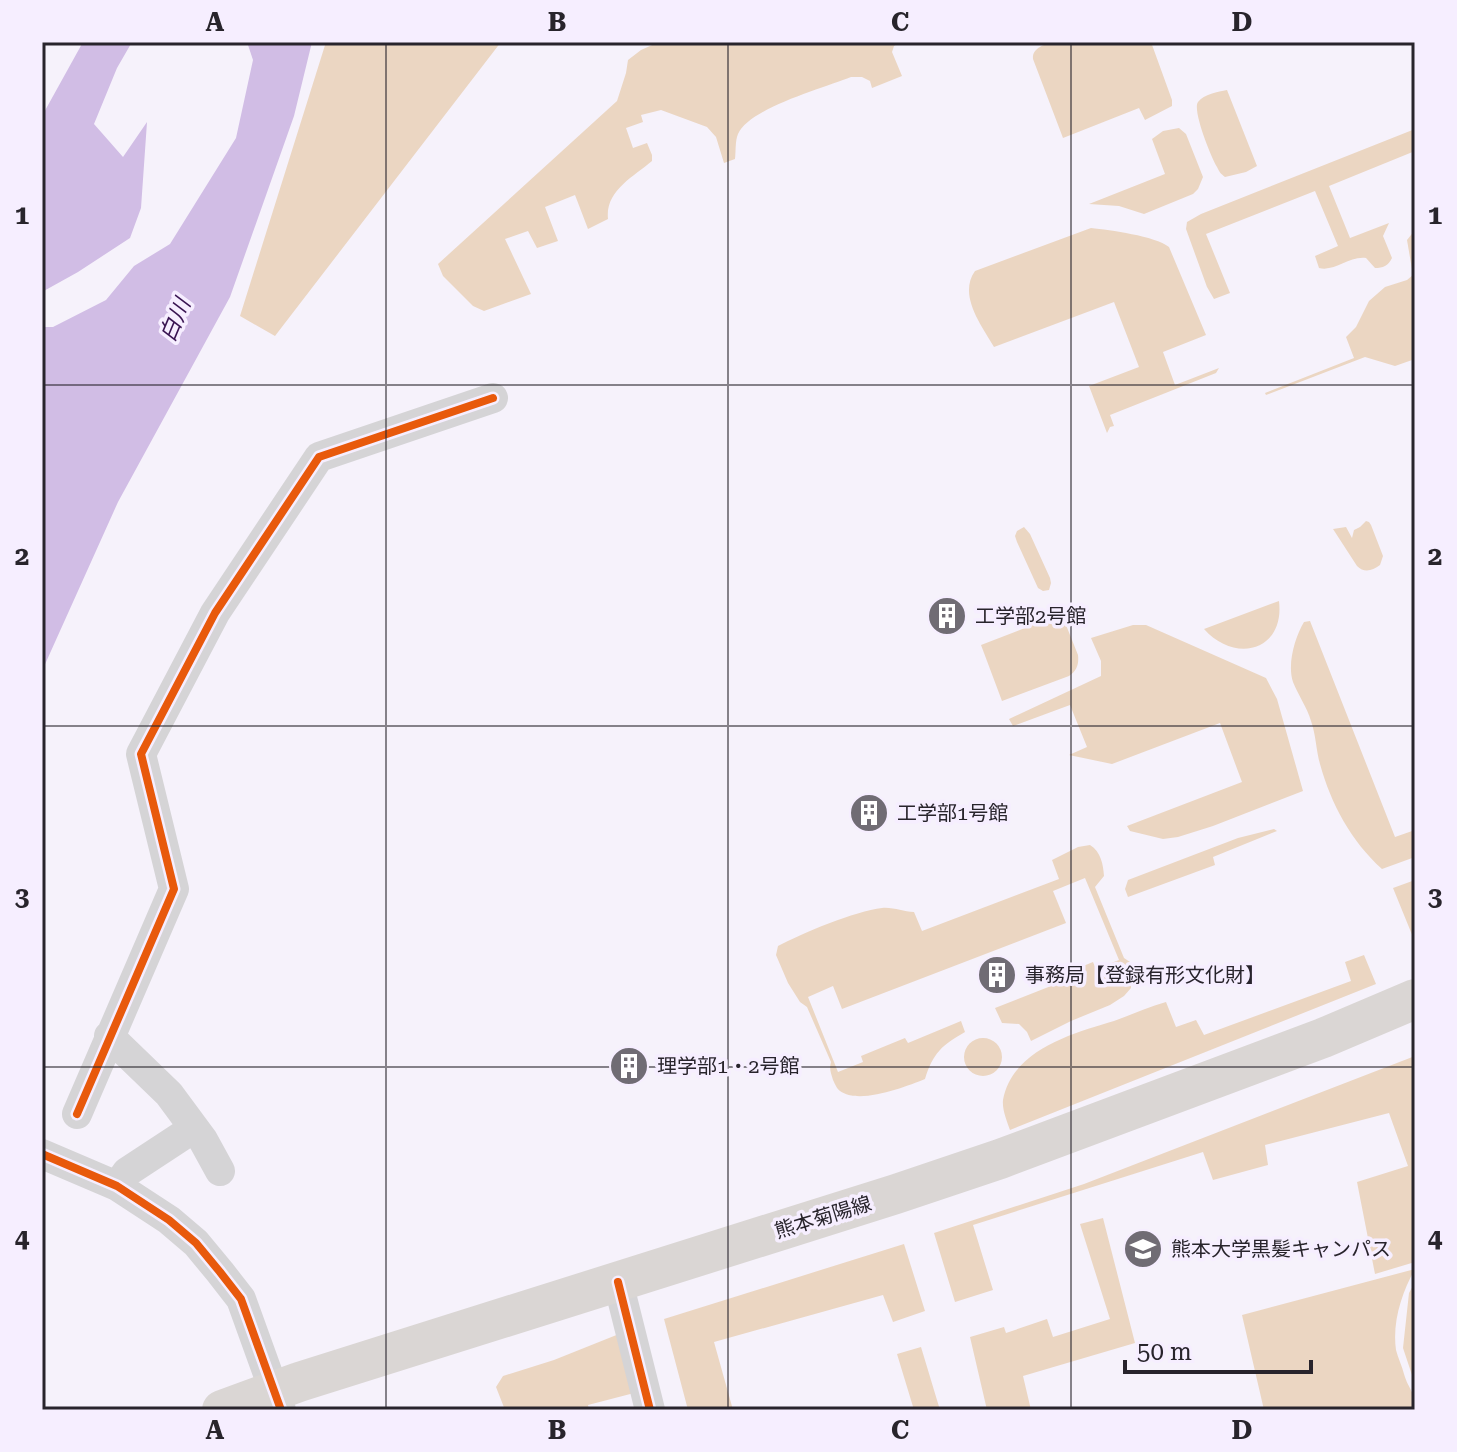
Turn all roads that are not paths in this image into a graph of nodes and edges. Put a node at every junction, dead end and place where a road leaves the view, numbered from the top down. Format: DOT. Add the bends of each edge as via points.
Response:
graph roads {
  1 [pos="493,398"];
  2 [pos="1415,999"];
  3 [pos="109,1036"];
  4 [pos="77,1114"];
  5 [pos="194,1128"];
  6 [pos="42,1154"];
  7 [pos="220,1171"];
  8 [pos="117,1186"];
  9 [pos="618,1282"];
  10 [pos="278,1400"];
  11 [pos="222,1410"];
  12 [pos="650,1410"];
  1 -- 3 [label="street" via="319,457 215,613 141,754 174,889"];
  2 -- 9 [label="main road, 熊本菊陽線" via="1000,1159"];
  3 -- 4 [label="street"];
  3 -- 5 [label="street" via="169,1094"];
  5 -- 7 [label="street"];
  5 -- 8 [label="street" via="127,1172"];
  6 -- 8 [label="street"];
  8 -- 10 [label="street" via="196,1243 241,1299"];
  9 -- 10 [label="main road, 熊本菊陽線"];
  9 -- 12 [label="street"];
  10 -- 11 [label="main road, 熊本菊陽線"];
}
